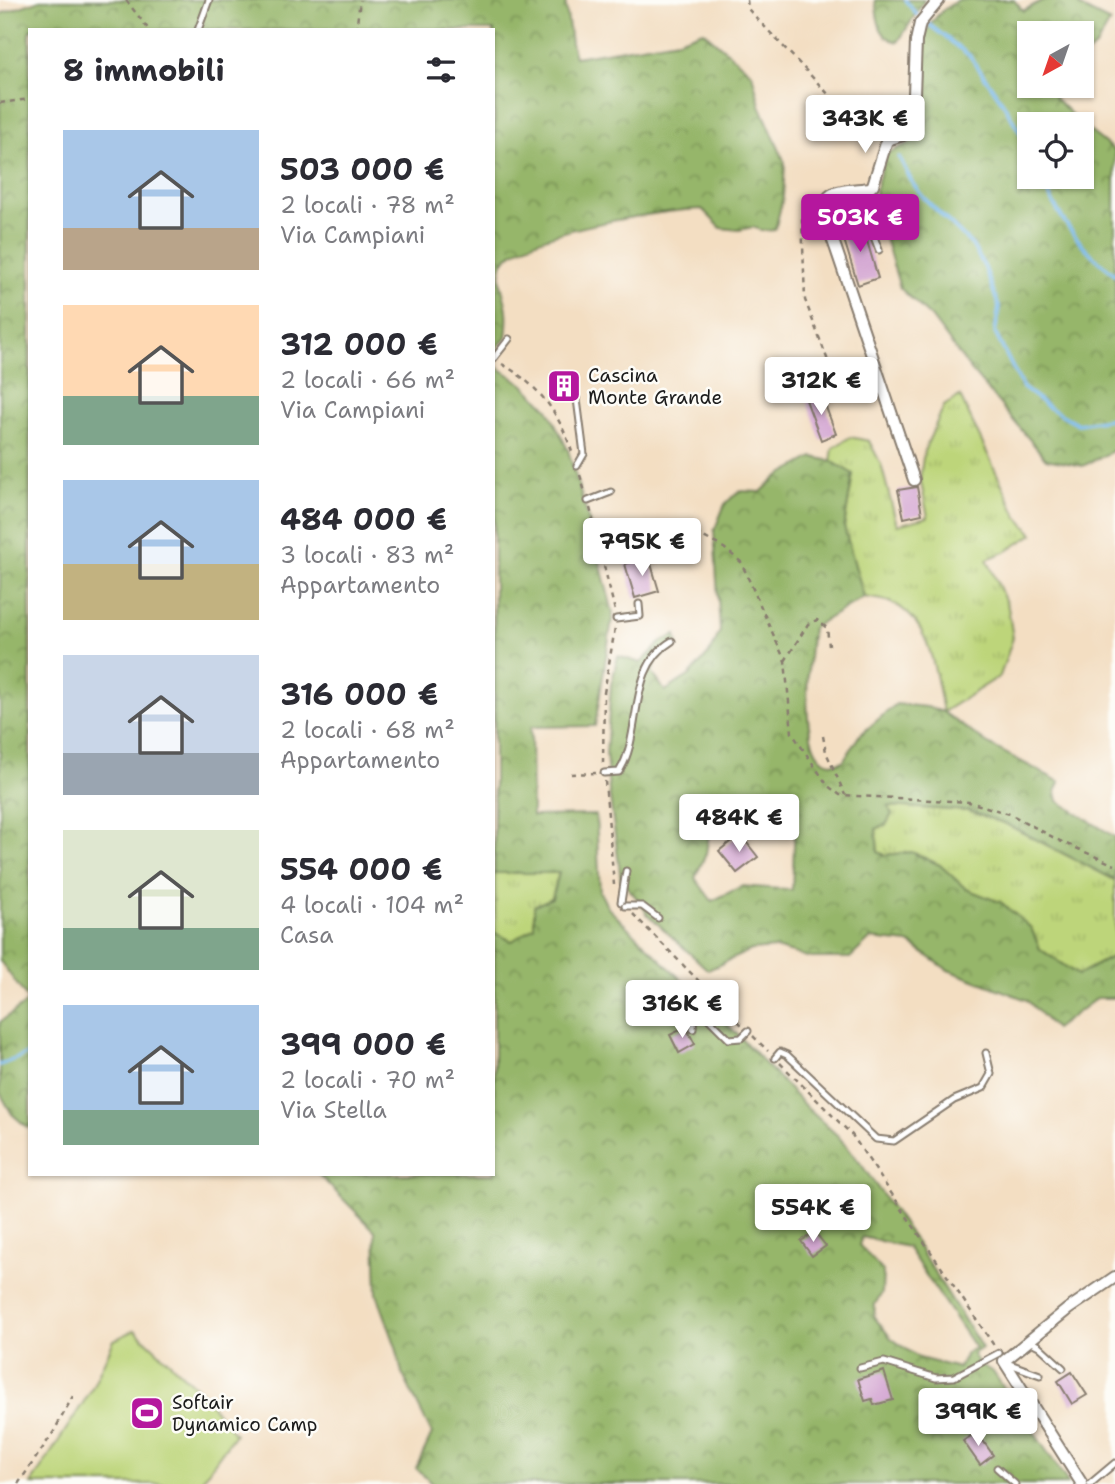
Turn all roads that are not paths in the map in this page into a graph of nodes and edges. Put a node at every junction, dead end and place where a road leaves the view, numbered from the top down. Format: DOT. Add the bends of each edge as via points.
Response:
graph roads {
  1 [pos="209,0"];
  2 [pos="939,0"];
  3 [pos="199,28"];
  4 [pos="870,188"];
  5 [pos="879,250"];
  6 [pos="509,339"];
  7 [pos="495,360"];
  8 [pos="577,399"];
  9 [pos="577,466"];
  10 [pos="914,480"];
  11 [pos="611,492"];
  12 [pos="588,501"];
  13 [pos="639,604"];
  14 [pos="616,619"];
  15 [pos="672,641"];
  16 [pos="604,773"];
  17 [pos="626,871"];
  18 [pos="658,918"];
  19 [pos="693,1029"];
  20 [pos="748,1031"];
  21 [pos="986,1053"];
  22 [pos="775,1058"];
  23 [pos="1115,1277"];
  24 [pos="1029,1341"];
  25 [pos="1002,1357"];
  26 [pos="860,1368"];
  27 [pos="1063,1368"];
  28 [pos="1040,1375"];
  29 [pos="1115,1463"];
  30 [pos="997,1468"];
  31 [pos="1015,1484"];
  32 [pos="1082,1484"];
  33 [pos="1090,1484"];
  1 -- 3 [label="lane"];
  2 -- 4 [label="street" via="920,23 916,41 913,121 903,135 887,140"];
  4 -- 5 [label="lane" via="867,206"];
  4 -- 10 [label="street" via="831,194 825,208 827,222"];
  6 -- 7 [label="lane"];
  8 -- 9 [label="lane" via="584,454"];
  11 -- 12 [label="lane"];
  13 -- 14 [label="lane" via="639,616"];
  15 -- 16 [label="lane" via="651,660 642,681 627,758 619,772"];
  17 -- 18 [label="lane" via="623,904 642,906"];
  19 -- 20 [label="lane" via="693,1013 699,1009 729,1039 741,1038"];
  21 -- 22 [label="lane" via="991,1074 983,1088 954,1100 894,1141 876,1139 787,1055 780,1052"];
  23 -- 24 [label="street"];
  24 -- 25 [label="street"];
  24 -- 27 [label="lane"];
  25 -- 26 [label="lane" via="954,1377 936,1378 884,1362"];
  25 -- 28 [label="lane"];
  25 -- 32 [label="street"];
  29 -- 33 [label="lane"];
  30 -- 31 [label="lane"];
}
